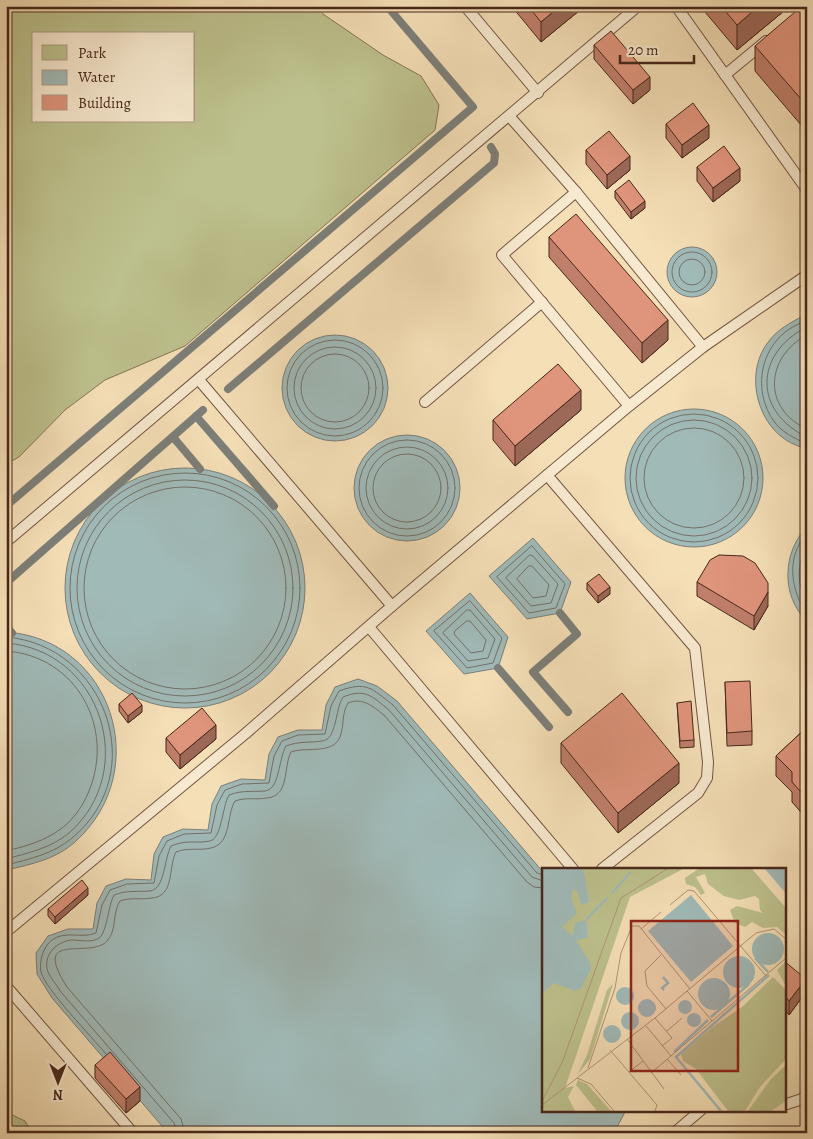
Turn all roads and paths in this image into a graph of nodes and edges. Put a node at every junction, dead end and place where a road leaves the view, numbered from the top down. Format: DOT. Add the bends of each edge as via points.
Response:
graph roads {
  1 [pos="465,6"];
  2 [pos="638,6"];
  3 [pos="676,6"];
  4 [pos="777,31"];
  5 [pos="725,75"];
  6 [pos="538,93"];
  7 [pos="510,117"];
  8 [pos="807,190"];
  9 [pos="576,192"];
  10 [pos="807,275"];
  11 [pos="542,302"];
  12 [pos="703,347"];
  13 [pos="199,380"];
  14 [pos="426,402"];
  15 [pos="629,406"];
  16 [pos="547,475"];
  17 [pos="6,542"];
  18 [pos="392,606"];
  19 [pos="369,627"];
  20 [pos="572,868"];
  21 [pos="603,868"];
  22 [pos="6,932"];
  23 [pos="6,986"];
  24 [pos="807,1095"];
  25 [pos="786,1104"];
  26 [pos="699,1112"];
  27 [pos="133,1133"];
  28 [pos="674,1133"];
  1 -- 6 [label="lane"];
  2 -- 6 [label="lane"];
  3 -- 5 [label="lane"];
  4 -- 5 [label="lane"];
  5 -- 8 [label="lane"];
  6 -- 7 [label="lane"];
  7 -- 9 [label="lane"];
  7 -- 13 [label="lane"];
  9 -- 11 [label="lane" via="502,255"];
  9 -- 12 [label="lane"];
  10 -- 12 [label="lane"];
  11 -- 14 [label="lane"];
  11 -- 15 [label="lane"];
  12 -- 15 [label="lane"];
  13 -- 17 [label="lane"];
  13 -- 18 [label="lane"];
  15 -- 16 [label="lane"];
  16 -- 18 [label="lane"];
  16 -- 21 [label="lane" via="695,648 707,778 698,793"];
  18 -- 19 [label="lane"];
  19 -- 20 [label="lane"];
  19 -- 22 [label="lane"];
  23 -- 27 [label="lane"];
  24 -- 25 [label="lane"];
  26 -- 28 [label="lane"];
}
